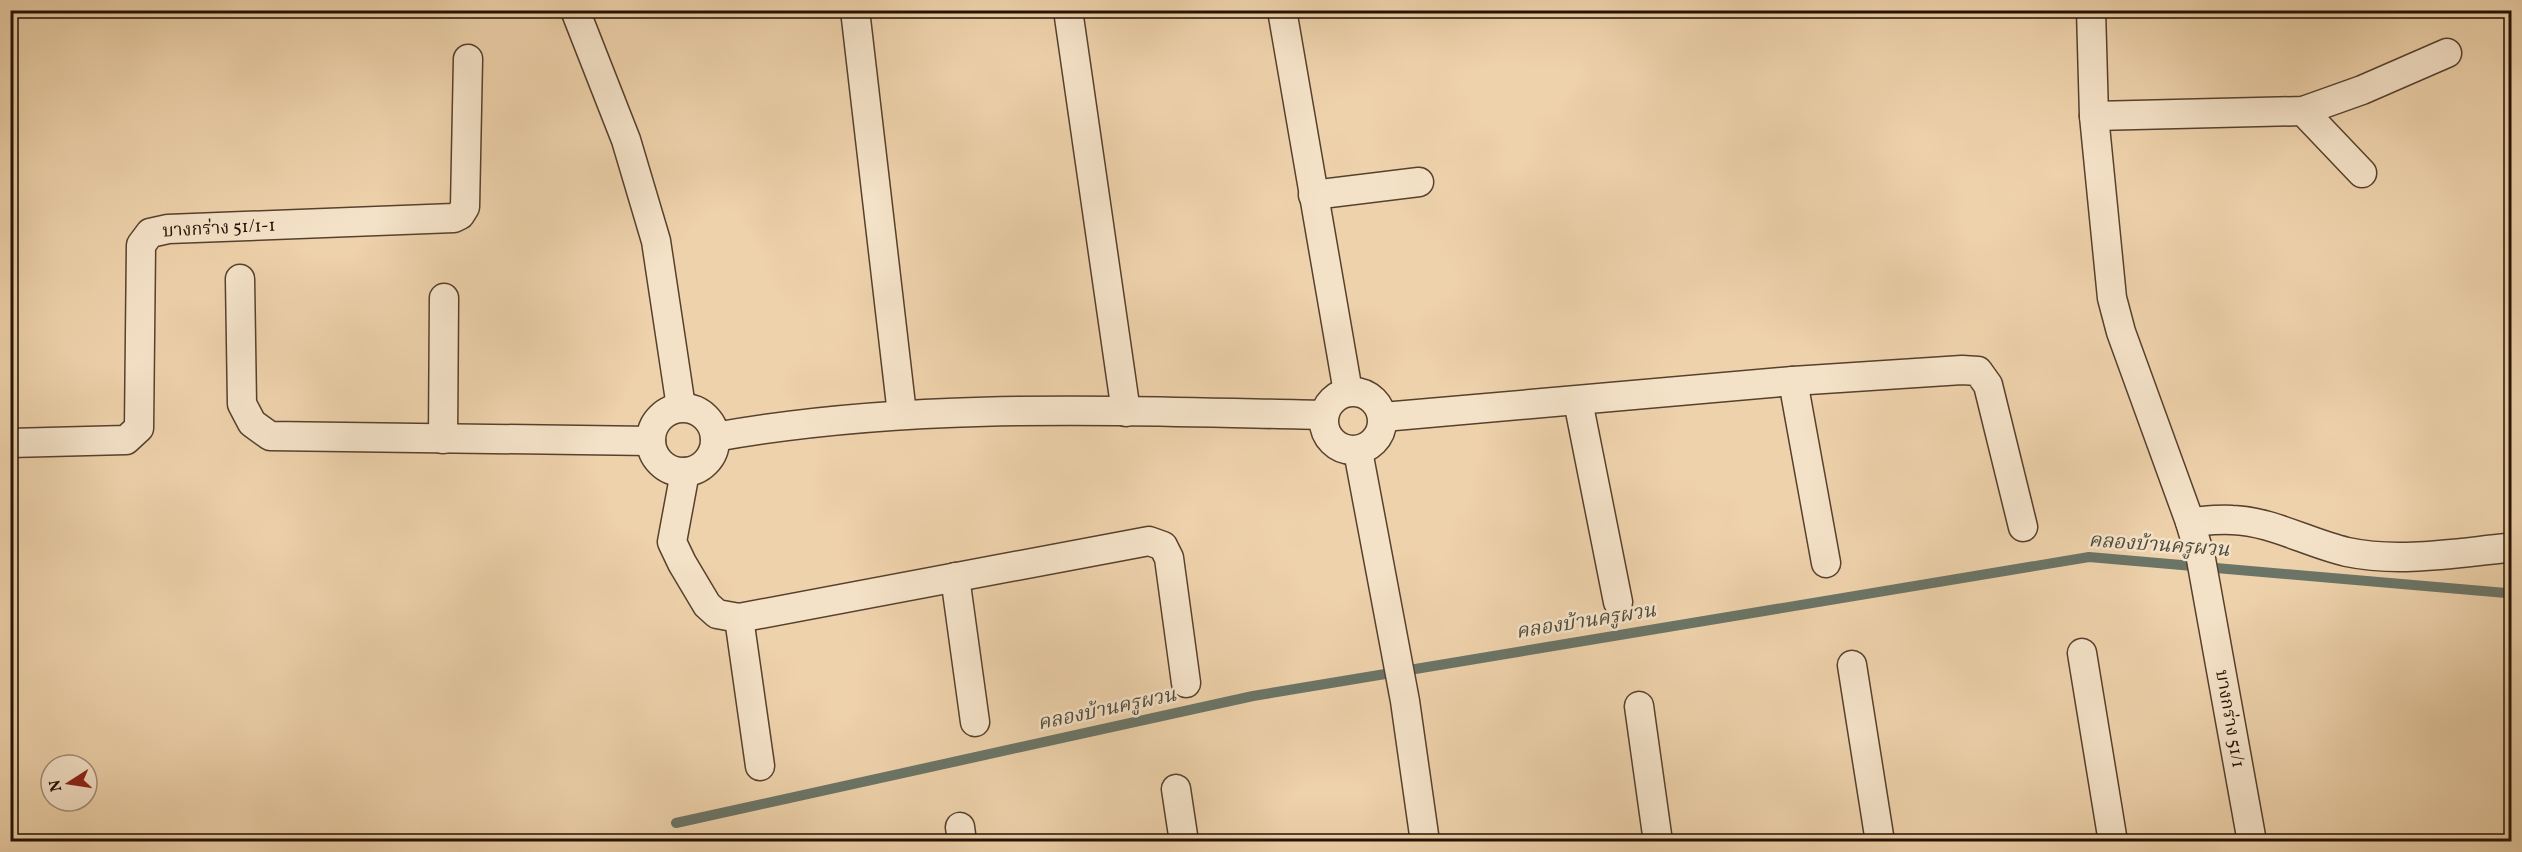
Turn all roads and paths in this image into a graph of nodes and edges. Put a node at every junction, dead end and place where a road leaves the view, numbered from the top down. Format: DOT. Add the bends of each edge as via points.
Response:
graph roads {
  1 [pos="575,10"];
  2 [pos="855,10"];
  3 [pos="1068,10"];
  4 [pos="1282,10"];
  5 [pos="2091,10"];
  6 [pos="2447,53"];
  7 [pos="468,59"];
  8 [pos="2303,111"];
  9 [pos="2094,116"];
  10 [pos="2361,172"];
  11 [pos="1419,182"];
  12 [pos="1313,195"];
  13 [pos="240,279"];
  14 [pos="444,298"];
  15 [pos="1793,381"];
  16 [pos="1348,392"];
  17 [pos="1578,401"];
  18 [pos="681,407"];
  19 [pos="1126,411"];
  20 [pos="902,414"];
  21 [pos="1324,415"];
  22 [pos="1383,417"];
  23 [pos="715,438"];
  24 [pos="443,439"];
  25 [pos="651,441"];
  26 [pos="10,443"];
  27 [pos="1358,451"];
  28 [pos="685,472"];
  29 [pos="2190,522"];
  30 [pos="2023,527"];
  31 [pos="2507,548"];
  32 [pos="1826,563"];
  33 [pos="955,577"];
  34 [pos="1618,602"];
  35 [pos="739,618"];
  36 [pos="2082,653"];
  37 [pos="1852,665"];
  38 [pos="1186,682"];
  39 [pos="1639,706"];
  40 [pos="975,723"];
  41 [pos="760,766"];
  42 [pos="1176,789"];
  43 [pos="1184,842"];
  44 [pos="1425,842"];
  45 [pos="1658,842"];
  46 [pos="1880,842"];
  47 [pos="2112,842"];
  48 [pos="2252,842"];
  1 -- 18 [label="street" via="626,140 657,241"];
  2 -- 20 [label="street"];
  3 -- 19 [label="street"];
  4 -- 12 [label="street"];
  5 -- 9 [label="street, บางกร่าง 51/1"];
  6 -- 8 [label="street"];
  7 -- 26 [label="street, บางกร่าง 51/1-1" via="465,207 460,215 150,233 141,245 139,428 126,440"];
  8 -- 9 [label="street"];
  8 -- 10 [label="street"];
  9 -- 29 [label="street, บางกร่าง 51/1" via="2112,298"];
  11 -- 12 [label="street"];
  12 -- 16 [label="street"];
  13 -- 24 [label="street" via="242,404 252,423 270,436"];
  14 -- 24 [label="street"];
  15 -- 17 [label="street"];
  15 -- 30 [label="street" via="1978,371 1988,386"];
  15 -- 32 [label="street"];
  16 -- 21 [label="street" via="1329,404"];
  16 -- 22 [label="street" via="1371,397"];
  17 -- 22 [label="street"];
  17 -- 34 [label="street"];
  18 -- 23 [label="street" via="704,416"];
  18 -- 25 [label="street" via="659,418"];
  19 -- 20 [label="street"];
  19 -- 21 [label="street"];
  20 -- 23 [label="street" via="759,429"];
  21 -- 27 [label="street" via="1328,437 1336,446"];
  22 -- 27 [label="street" via="1377,439"];
  23 -- 28 [label="street" via="706,461"];
  24 -- 25 [label="street"];
  25 -- 28 [label="street" via="661,464"];
  27 -- 44 [label="street" via="1406,700"];
  28 -- 35 [label="street" via="672,542 707,606 717,614"];
  29 -- 31 [label="street" via="2233,520 2347,552 2416,557"];
  29 -- 48 [label="street, บางกร่าง 51/1" via="2201,559"];
  33 -- 35 [label="street"];
  33 -- 38 [label="street" via="1149,541 1163,546 1169,558"];
  33 -- 40 [label="street"];
  35 -- 41 [label="street"];
  36 -- 47 [label="street"];
  37 -- 46 [label="street"];
  39 -- 45 [label="street"];
  42 -- 43 [label="street"];
}
